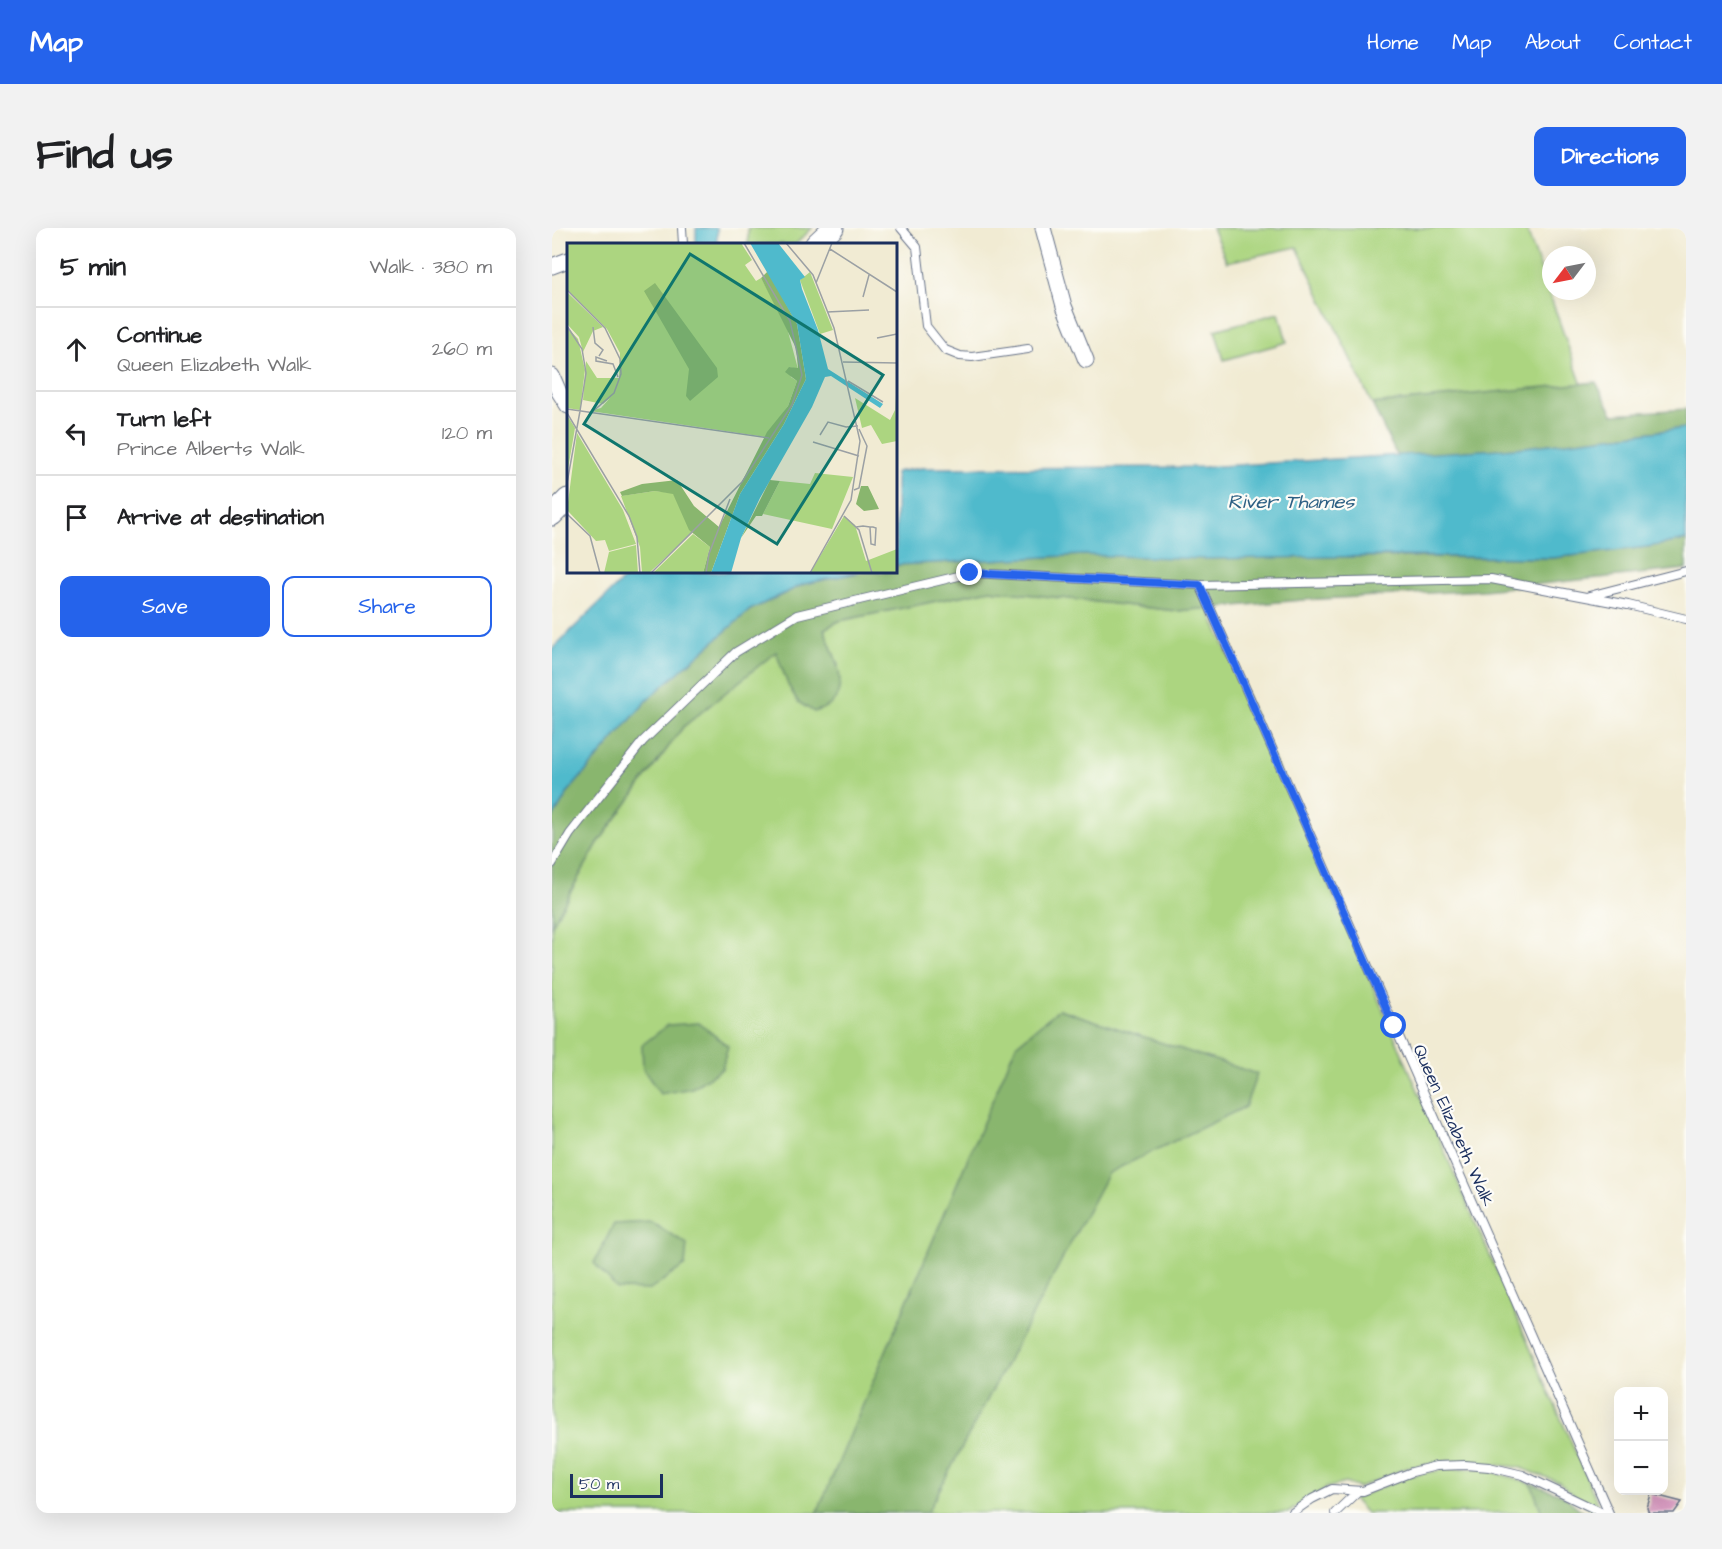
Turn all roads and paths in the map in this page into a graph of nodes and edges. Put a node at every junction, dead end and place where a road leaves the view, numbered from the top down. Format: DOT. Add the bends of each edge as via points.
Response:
graph roads {
  1 [pos="901,228"];
  2 [pos="1043,228"];
  3 [pos="567,260"];
  4 [pos="552,266"];
  5 [pos="1028,349"];
  6 [pos="1086,360"];
  7 [pos="552,376"];
  8 [pos="567,404"];
  9 [pos="567,500"];
  10 [pos="552,515"];
  11 [pos="1686,571"];
  12 [pos="1200,585"];
  13 [pos="1585,597"];
  14 [pos="1686,619"];
  15 [pos="552,864"];
  16 [pos="1358,1491"];
  17 [pos="1292,1513"];
  18 [pos="1335,1513"];
  19 [pos="1603,1513"];
  20 [pos="1609,1513"];
  1 -- 5 [label="lane" via="917,247 926,326 945,350 972,357"];
  2 -- 6 [label="street" via="1064,306"];
  3 -- 4 [label="street"];
  7 -- 8 [label="street"];
  9 -- 10 [label="main road"];
  11 -- 13 [label="lane"];
  12 -- 13 [label="lane" via="1491,579"];
  12 -- 15 [label="lane" via="970,573 797,615 736,652 643,741 570,834"];
  12 -- 20 [label="lane, Queen Elizabeth Walk"];
  13 -- 14 [label="lane"];
  16 -- 17 [label="lane" via="1332,1489"];
  16 -- 18 [label="lane"];
  16 -- 19 [label="lane" via="1436,1466 1477,1465 1523,1475"];
}
